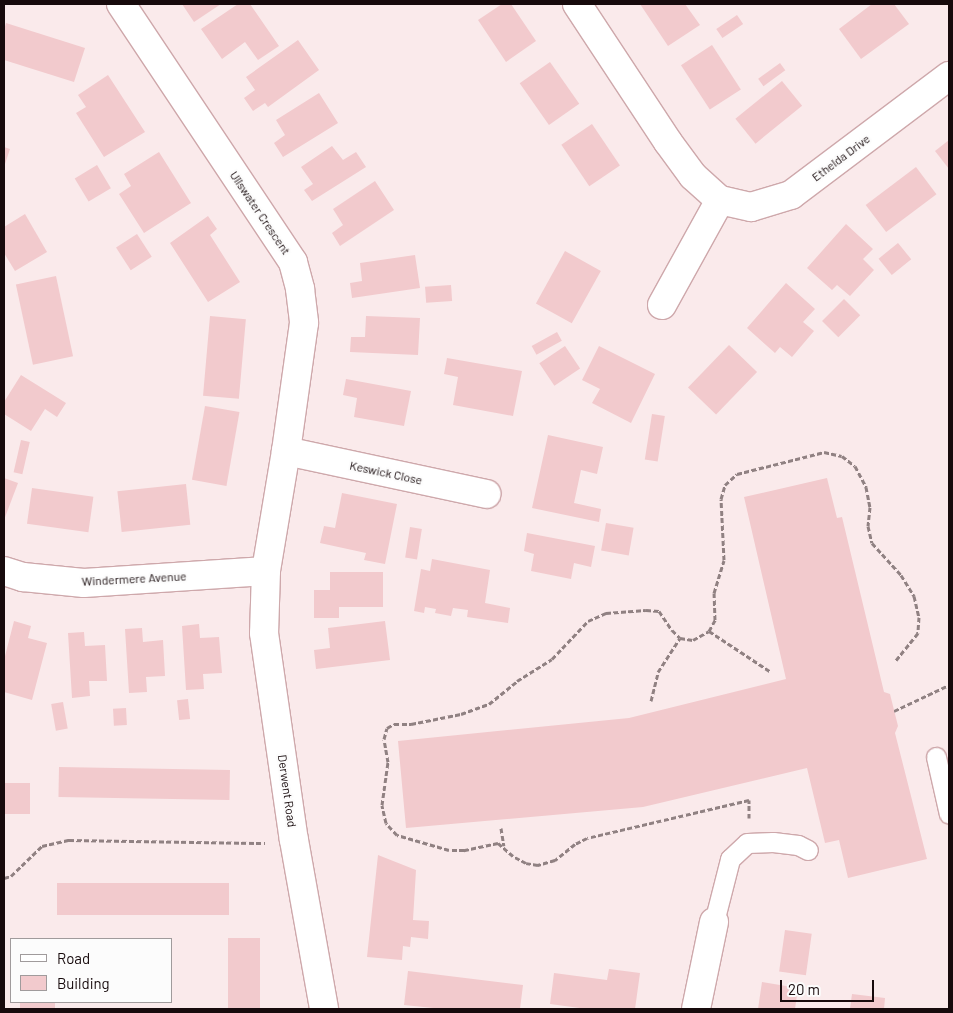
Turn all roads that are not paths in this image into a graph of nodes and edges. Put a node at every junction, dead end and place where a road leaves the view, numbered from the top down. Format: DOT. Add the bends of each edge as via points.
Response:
graph roads {
  1 [pos="121,4"];
  2 [pos="577,4"];
  3 [pos="949,76"];
  4 [pos="720,200"];
  5 [pos="662,306"];
  6 [pos="286,451"];
  7 [pos="486,494"];
  8 [pos="4,571"];
  9 [pos="266,571"];
  10 [pos="936,757"];
  11 [pos="949,814"];
  12 [pos="808,850"];
  13 [pos="714,922"];
  14 [pos="324,1009"];
  15 [pos="696,1009"];
  1 -- 6 [label="street, Ullswater Crescent" via="293,262 304,323"];
  2 -- 4 [label="street, Ethelda Drive" via="668,142 693,176"];
  3 -- 4 [label="street, Ethelda Drive" via="791,195 751,207"];
  4 -- 5 [label="street"];
  6 -- 7 [label="street, Keswick Close"];
  6 -- 9 [label="street, Ullswater Crescent"];
  8 -- 9 [label="street, Windermere Avenue" via="24,577 84,583"];
  9 -- 14 [label="street, Derwent Road" via="264,633 294,840"];
  10 -- 11 [label="lane"];
  12 -- 13 [label="lane" via="798,845 747,843 730,859"];
  13 -- 15 [label="street"];
}
